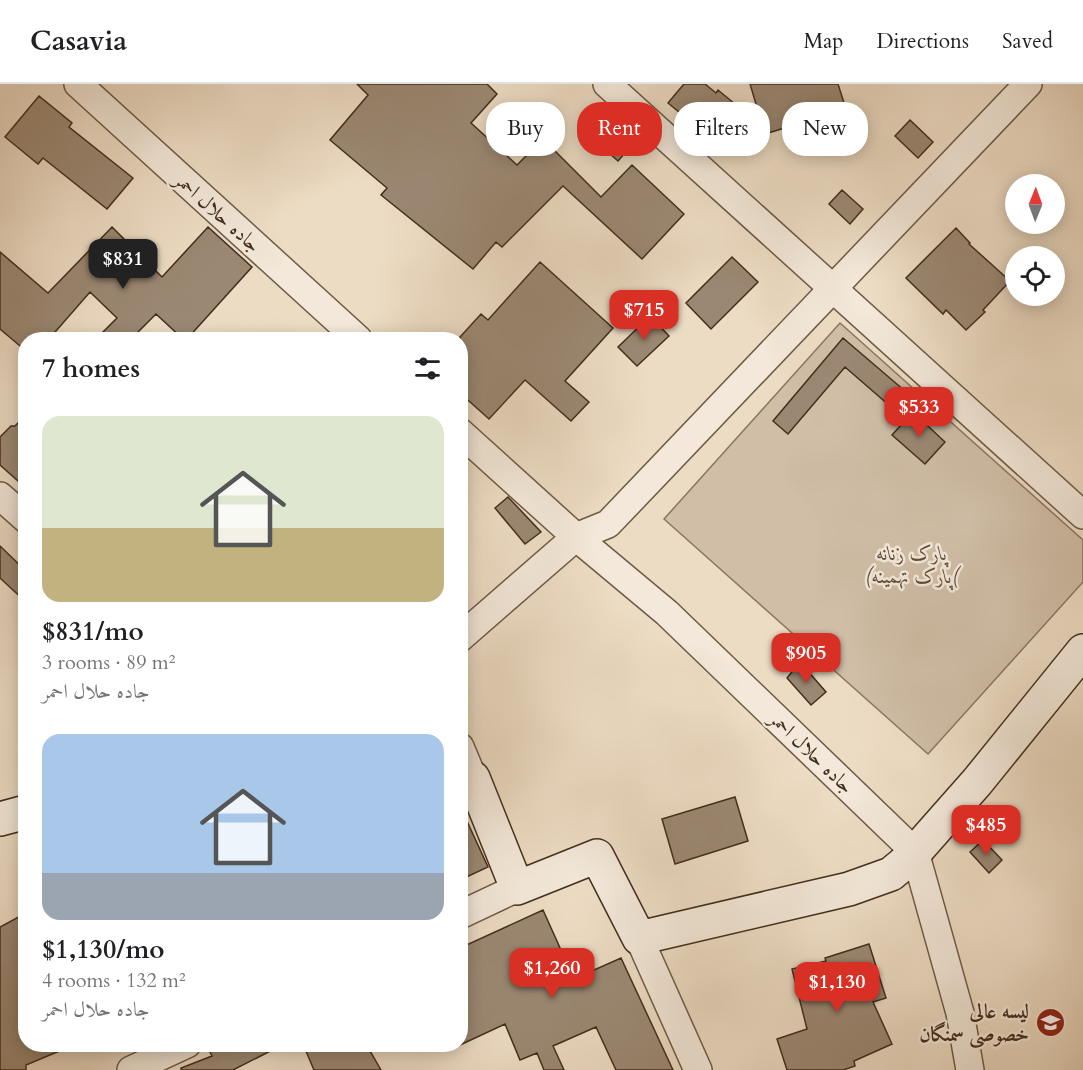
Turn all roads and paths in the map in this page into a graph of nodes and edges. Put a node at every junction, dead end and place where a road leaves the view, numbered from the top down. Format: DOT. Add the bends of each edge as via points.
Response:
graph roads {
  1 [pos="78,84"];
  2 [pos="607,84"];
  3 [pos="1028,84"];
  4 [pos="834,288"];
  5 [pos="350,332"];
  6 [pos="468,439"];
  7 [pos="0,496"];
  8 [pos="18,512"];
  9 [pos="1083,515"];
  10 [pos="576,537"];
  11 [pos="468,631"];
  12 [pos="1083,651"];
  13 [pos="468,783"];
  14 [pos="18,814"];
  15 [pos="0,819"];
  16 [pos="915,852"];
  17 [pos="518,888"];
  18 [pos="468,911"];
  19 [pos="639,938"];
  20 [pos="162,1052"];
  21 [pos="140,1059"];
  22 [pos="698,1070"];
  23 [pos="970,1070"];
  1 -- 5 [label="street, جاده حلال احمر"];
  2 -- 4 [label="street"];
  3 -- 4 [label="street"];
  4 -- 9 [label="street"];
  4 -- 10 [label="street" via="608,524"];
  6 -- 10 [label="street, جاده حلال احمر"];
  7 -- 8 [label="street"];
  10 -- 11 [label="street"];
  10 -- 16 [label="street, جاده حلال احمر" via="667,612"];
  12 -- 16 [label="street"];
  13 -- 17 [label="street"];
  14 -- 15 [label="street"];
  16 -- 19 [label="street" via="891,874 849,889"];
  16 -- 23 [label="street" via="960,1013"];
  17 -- 18 [label="street"];
  17 -- 19 [label="street" via="597,856"];
  19 -- 22 [label="street"];
  20 -- 21 [label="street"];
}
